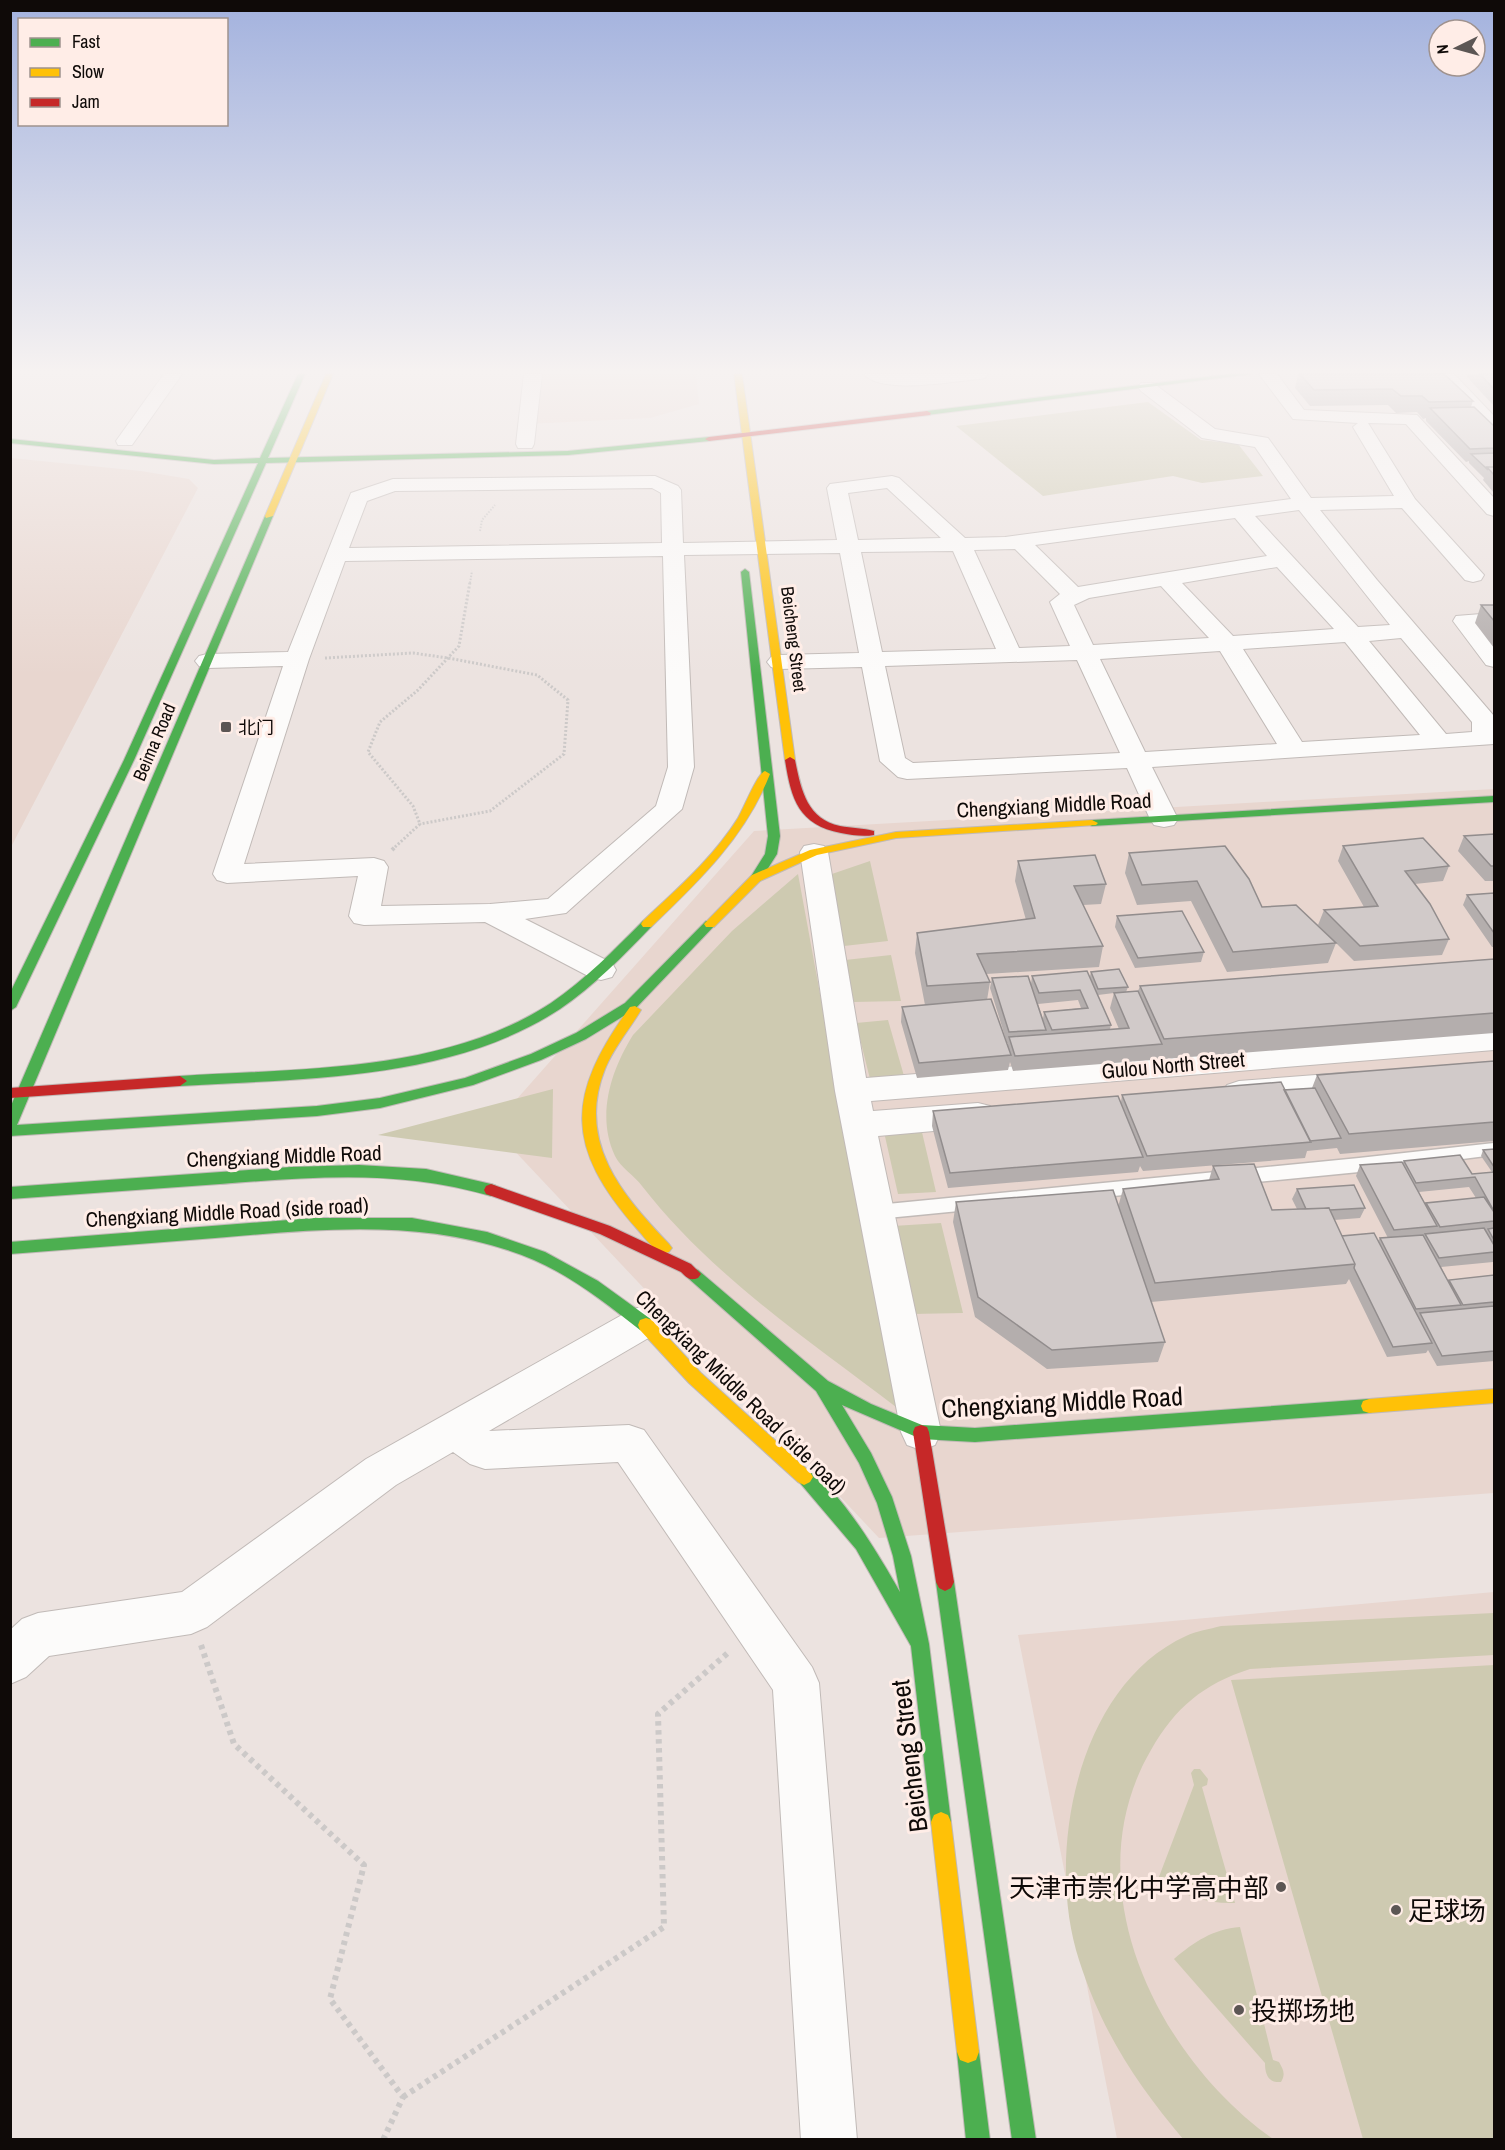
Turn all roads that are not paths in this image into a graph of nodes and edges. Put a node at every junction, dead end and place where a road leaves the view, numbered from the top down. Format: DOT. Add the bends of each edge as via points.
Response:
graph roads {
  1 [pos="259,474"];
  2 [pos="286,474"];
  3 [pos="516,474"];
  4 [pos="748,474"];
  5 [pos="1283,474"];
  6 [pos="1390,474"];
  7 [pos="1461,474"];
  8 [pos="514,483"];
  9 [pos="1407,502"];
  10 [pos="1303,504"];
  11 [pos="1494,510"];
  12 [pos="1241,512"];
  13 [pos="1021,543"];
  14 [pos="961,544"];
  15 [pos="751,545"];
  16 [pos="848,547"];
  17 [pos="673,548"];
  18 [pos="336,555"];
  19 [pos="1282,560"];
  20 [pos="1473,575"];
  21 [pos="1166,579"];
  22 [pos="1074,596"];
  23 [pos="213,609"];
  24 [pos="1494,620"];
  25 [pos="1406,631"];
  26 [pos="1351,634"];
  27 [pos="1227,643"];
  28 [pos="1086,653"];
  29 [pos="1011,656"];
  30 [pos="297,659"];
  31 [pos="871,659"];
  32 [pos="1494,660"];
  33 [pos="207,661"];
  34 [pos="779,662"];
  35 [pos="1439,741"];
  36 [pos="1294,750"];
  37 [pos="1135,760"];
  38 [pos="765,774"];
  39 [pos="1494,799"];
  40 [pos="1164,819"];
  41 [pos="896,835"];
  42 [pos="814,852"];
  43 [pos="756,878"];
  44 [pos="490,913"];
  45 [pos="601,970"];
  46 [pos="664,974"];
  47 [pos="10,1006"];
  48 [pos="1494,1039"];
  49 [pos="1389,1081"];
  50 [pos="852,1090"];
  51 [pos="17,1093"];
  52 [pos="1212,1096"];
  53 [pos="1012,1112"];
  54 [pos="10,1125"];
  55 [pos="860,1125"];
  56 [pos="10,1131"];
  57 [pos="1494,1149"];
  58 [pos="10,1193"];
  59 [pos="877,1212"];
  60 [pos="10,1248"];
  61 [pos="686,1268"];
  62 [pos="643,1322"];
  63 [pos="822,1386"];
  64 [pos="1494,1396"];
  65 [pos="454,1430"];
  66 [pos="921,1432"];
  67 [pos="920,1644"];
  68 [pos="10,1661"];
  69 [pos="829,2139"];
  70 [pos="978,2139"];
  71 [pos="1024,2139"];
  1 -- 23 [label="street, Beima Road"];
  2 -- 23 [label="street, Beima Road"];
  3 -- 8 [label="street"];
  4 -- 15 [label="street, Beicheng Street"];
  5 -- 10 [label="street"];
  6 -- 9 [label="street"];
  7 -- 11 [label="street"];
  8 -- 17 [label="street" via="656,482 671,490"];
  8 -- 18 [label="street" via="393,485 358,497"];
  9 -- 10 [label="street"];
  9 -- 20 [label="street"];
  10 -- 12 [label="street"];
  10 -- 25 [label="street"];
  12 -- 13 [label="street"];
  12 -- 19 [label="street"];
  13 -- 14 [label="street"];
  13 -- 22 [label="street"];
  14 -- 16 [label="street"];
  14 -- 16 [label="street" via="892,482 837,488"];
  14 -- 29 [label="street"];
  15 -- 16 [label="street"];
  15 -- 17 [label="street"];
  15 -- 34 [label="street, Beicheng Street"];
  15 -- 38 [label="street, Beicheng Street"];
  16 -- 31 [label="street"];
  17 -- 18 [label="street"];
  17 -- 44 [label="street" via="681,767 668,809 556,907"];
  18 -- 30 [label="street"];
  19 -- 21 [label="street"];
  19 -- 26 [label="street"];
  21 -- 22 [label="street"];
  21 -- 27 [label="street"];
  22 -- 28 [label="street" via="1061,602"];
  23 -- 33 [label="street, Beima Road"];
  23 -- 47 [label="street, Beima Road" via="129,760"];
  24 -- 32 [label="street" via="1464,621"];
  25 -- 26 [label="street"];
  25 -- 35 [label="street" via="1485,722 1485,739"];
  26 -- 27 [label="street"];
  26 -- 35 [label="street"];
  27 -- 28 [label="street"];
  27 -- 36 [label="street"];
  28 -- 29 [label="street"];
  28 -- 37 [label="street"];
  29 -- 31 [label="street"];
  30 -- 33 [label="street"];
  30 -- 44 [label="street" via="226,873 374,867 364,916"];
  31 -- 34 [label="street"];
  31 -- 37 [label="street" via="893,761 907,771"];
  33 -- 51 [label="street, Beima Road"];
  34 -- 41 [label="street, Beicheng Street" via="792,772 803,809 838,830"];
  35 -- 36 [label="street"];
  36 -- 37 [label="street"];
  37 -- 40 [label="street"];
  38 -- 43 [label="street, Beicheng Street" via="774,836 771,854"];
  38 -- 45 [label="street" via="754,806 724,845"];
  39 -- 40 [label="street, Chengxiang Middle Road"];
  40 -- 41 [label="street, Chengxiang Middle Road"];
  41 -- 42 [label="street, Chengxiang Middle Road"];
  42 -- 43 [label="street, Chengxiang Middle Road"];
  42 -- 50 [label="street"];
  43 -- 46 [label="street, Chengxiang Middle Road"];
  44 -- 45 [label="street"];
  45 -- 51 [label="street" via="524,1023 428,1057 328,1070"];
  46 -- 56 [label="street, Chengxiang Middle Road" via="630,1006 581,1036 499,1071 439,1090 317,1111"];
  46 -- 61 [label="street, Chengxiang Middle Road" via="604,1054 590,1097 589,1128 606,1182 643,1228"];
  48 -- 50 [label="street, Gulou North Street"];
  49 -- 52 [label="street, Gulou North Street"];
  50 -- 55 [label="street"];
  51 -- 54 [label="street, Beima Road"];
  53 -- 55 [label="street"];
  55 -- 59 [label="street"];
  57 -- 59 [label="lane"];
  58 -- 61 [label="street, Chengxiang Middle Road" via="329,1170 422,1175 470,1184 551,1209 616,1234"];
  59 -- 66 [label="street"];
  60 -- 62 [label="street, Chengxiang Middle Road (side road)" via="314,1224 412,1224 487,1238 540,1256 593,1285"];
  61 -- 63 [label="street, Chengxiang Middle Road"];
  62 -- 65 [label="street"];
  62 -- 67 [label="street, Chengxiang Middle Road (side road)" via="695,1378 824,1496 862,1543"];
  63 -- 66 [label="street, Chengxiang Middle Road"];
  63 -- 67 [label="street, Beicheng Street" via="865,1458 886,1503 902,1556"];
  64 -- 66 [label="street, Chengxiang Middle Road" via="975,1435"];
  65 -- 68 [label="street" via="381,1472 190,1612 38,1635"];
  65 -- 69 [label="street" via="485,1451 629,1443 796,1683"];
  66 -- 71 [label="street" via="955,1644"];
  67 -- 70 [label="street, Beicheng Street"];
}
